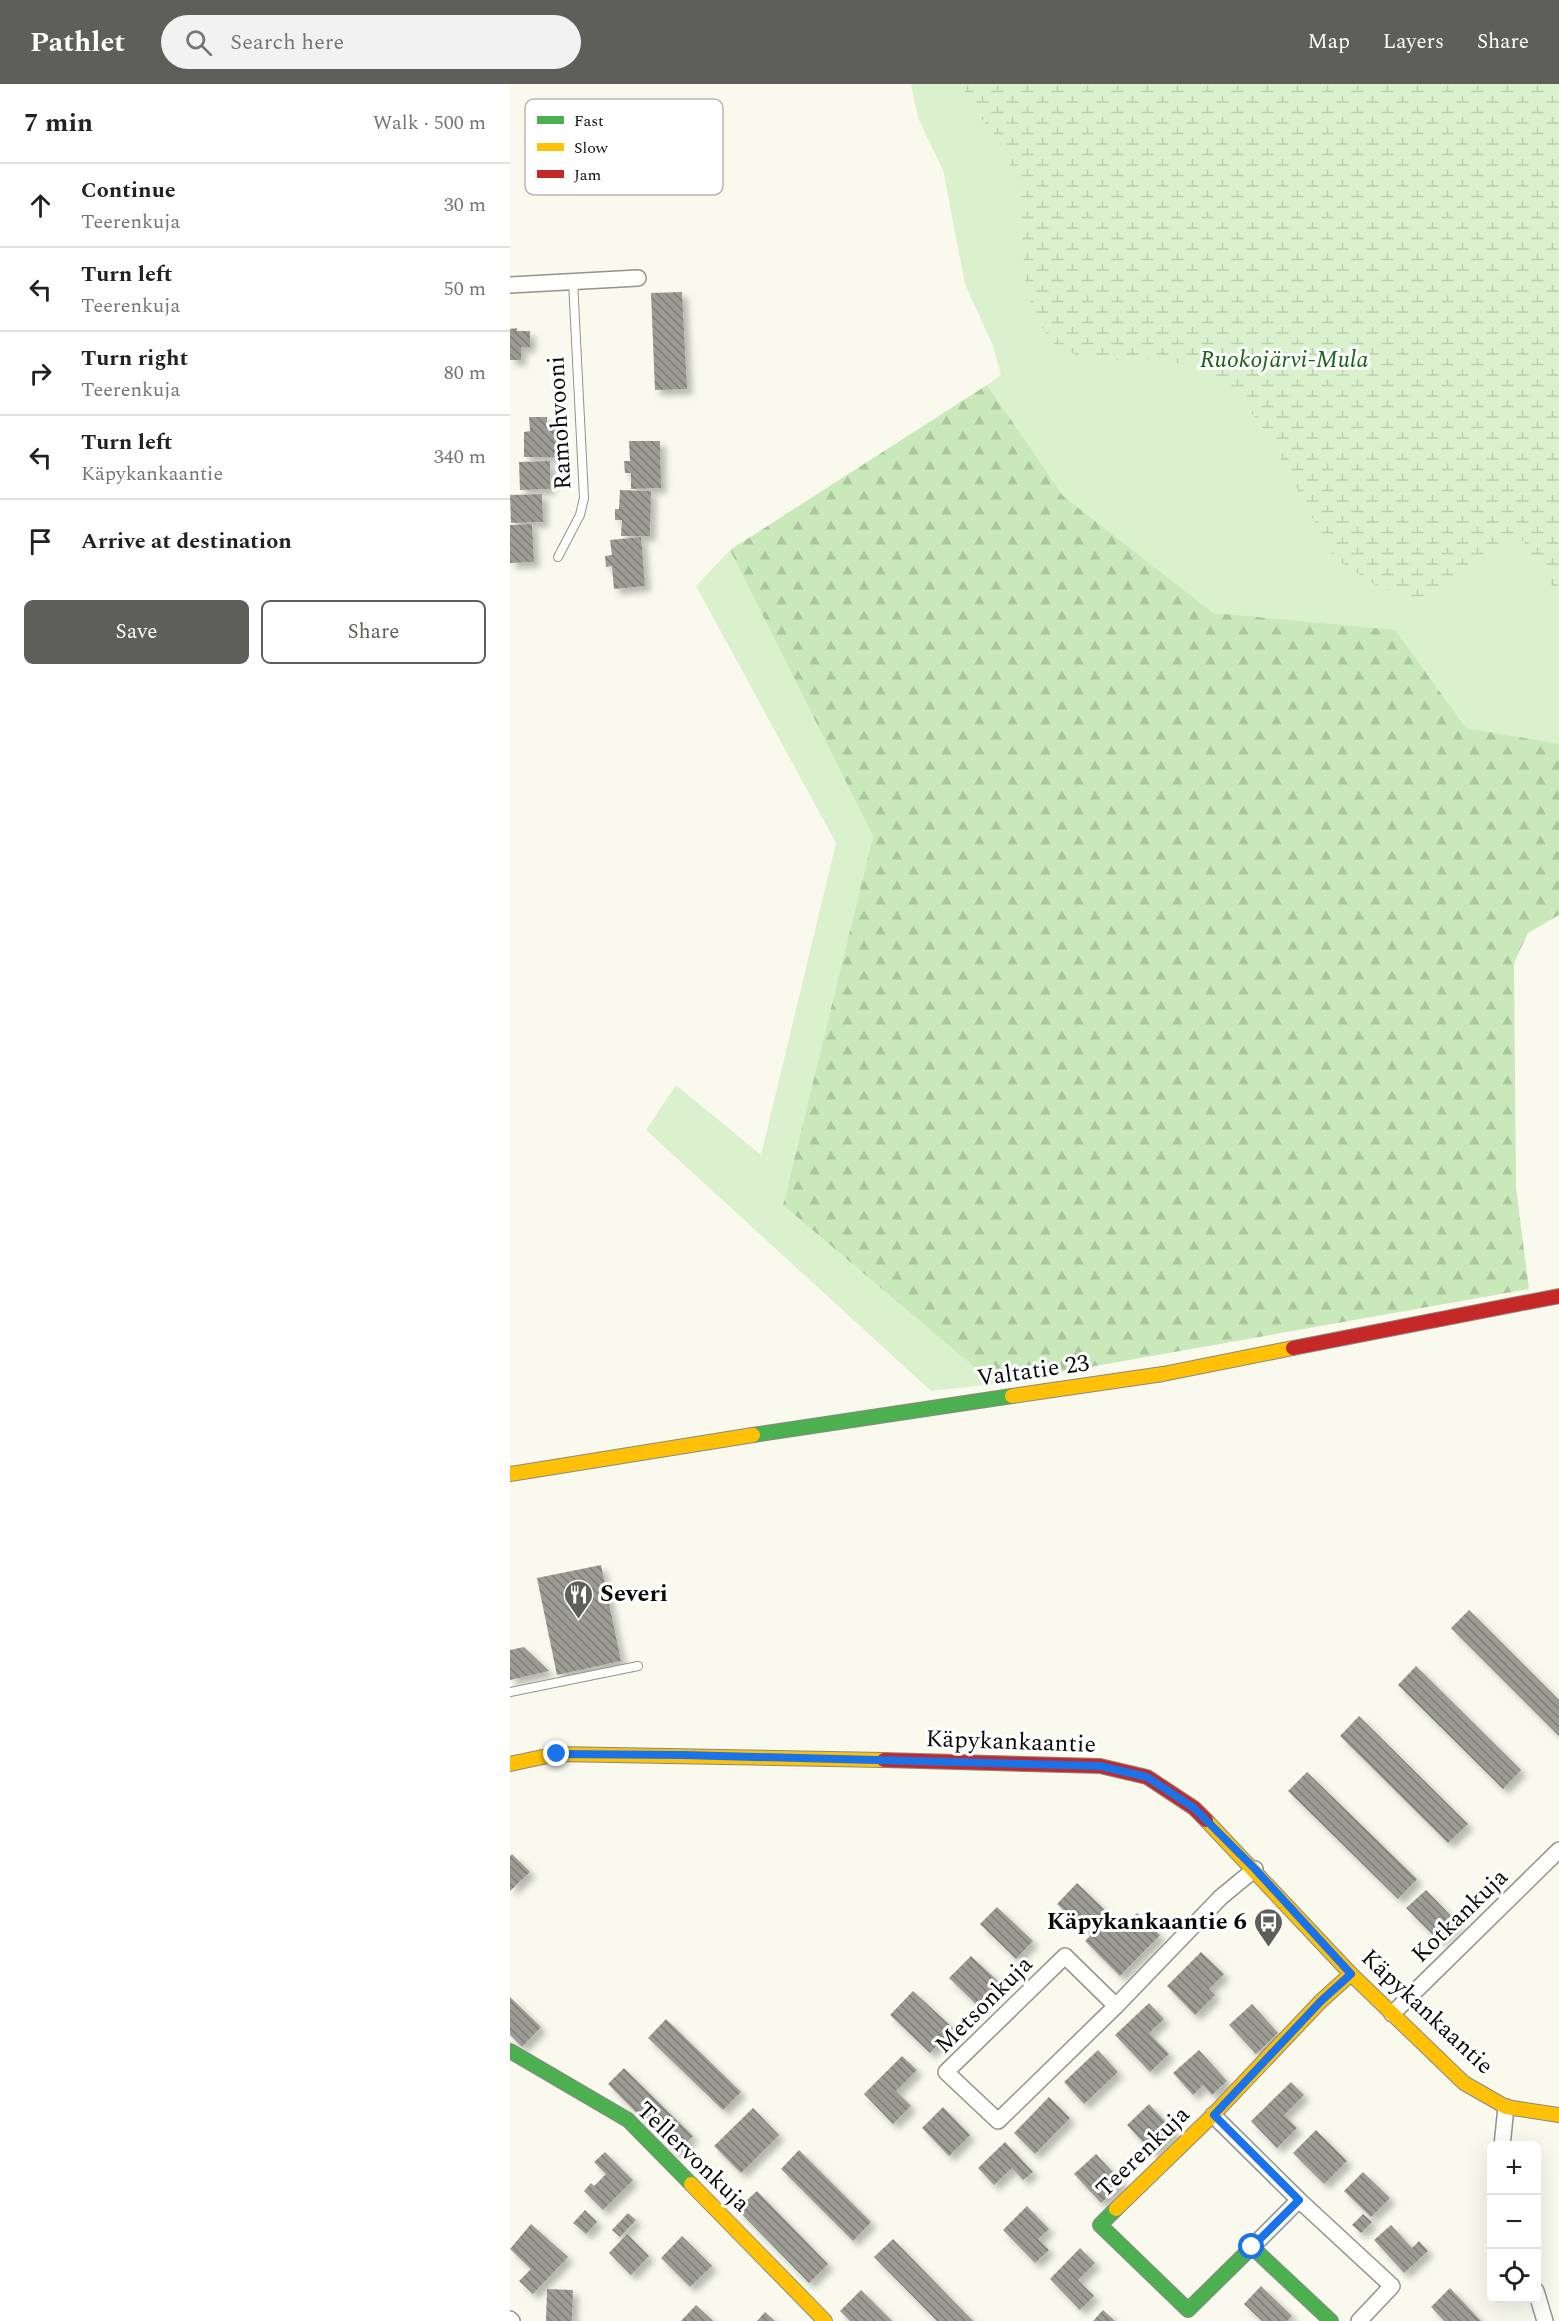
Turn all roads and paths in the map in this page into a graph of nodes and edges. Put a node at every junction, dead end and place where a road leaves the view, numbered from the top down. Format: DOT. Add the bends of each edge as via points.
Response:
graph roads {
  1 [pos="638,278"];
  2 [pos="573,281"];
  3 [pos="510,285"];
  4 [pos="558,557"];
  5 [pos="1559,1296"];
  6 [pos="510,1474"];
  7 [pos="638,1666"];
  8 [pos="510,1692"];
  9 [pos="510,1764"];
  10 [pos="1559,1850"];
  11 [pos="1255,1869"];
  12 [pos="1351,1974"];
  13 [pos="1116,2006"];
  14 [pos="1392,2014"];
  15 [pos="510,2051"];
  16 [pos="1506,2107"];
  17 [pos="1214,2115"];
  18 [pos="1559,2115"];
  19 [pos="1502,2141"];
  20 [pos="1299,2200"];
  21 [pos="1252,2247"];
  22 [pos="1540,2303"];
  23 [pos="825,2321"];
  24 [pos="1331,2321"];
  25 [pos="1359,2321"];
  26 [pos="1545,2321"];
  1 -- 2 [label="street"];
  2 -- 3 [label="street"];
  2 -- 4 [label="lane, Ramohvooni" via="584,498 580,515"];
  5 -- 6 [label="main road, Valtatie 23" via="1162,1374"];
  7 -- 8 [label="lane"];
  9 -- 11 [label="main road, Käpykankaantie" via="568,1754 1100,1766 1147,1777 1194,1808"];
  10 -- 14 [label="street, Kotkankuja"];
  11 -- 12 [label="main road, Käpykankaantie"];
  11 -- 13 [label="street, Metsonkuja" via="1221,1897"];
  12 -- 14 [label="main road, Käpykankaantie"];
  12 -- 17 [label="main road, Teerenkuja"];
  13 -- 13 [label="street, Metsonkuja" via="998,2121 946,2073 1065,1956"];
  14 -- 16 [label="main road, Käpykankaantie" via="1464,2083"];
  15 -- 23 [label="main road, Tellervonkuja" via="628,2120"];
  16 -- 18 [label="main road, Käpykankaantie"];
  16 -- 19 [label="street"];
  17 -- 20 [label="street, Teerenkuja"];
  17 -- 21 [label="main road, Teerenkuja" via="1100,2225 1188,2310"];
  20 -- 21 [label="street, Teerenkuja"];
  20 -- 25 [label="street, Teerenkuja" via="1392,2286"];
  21 -- 24 [label="main road"];
  22 -- 26 [label="street"];
}
